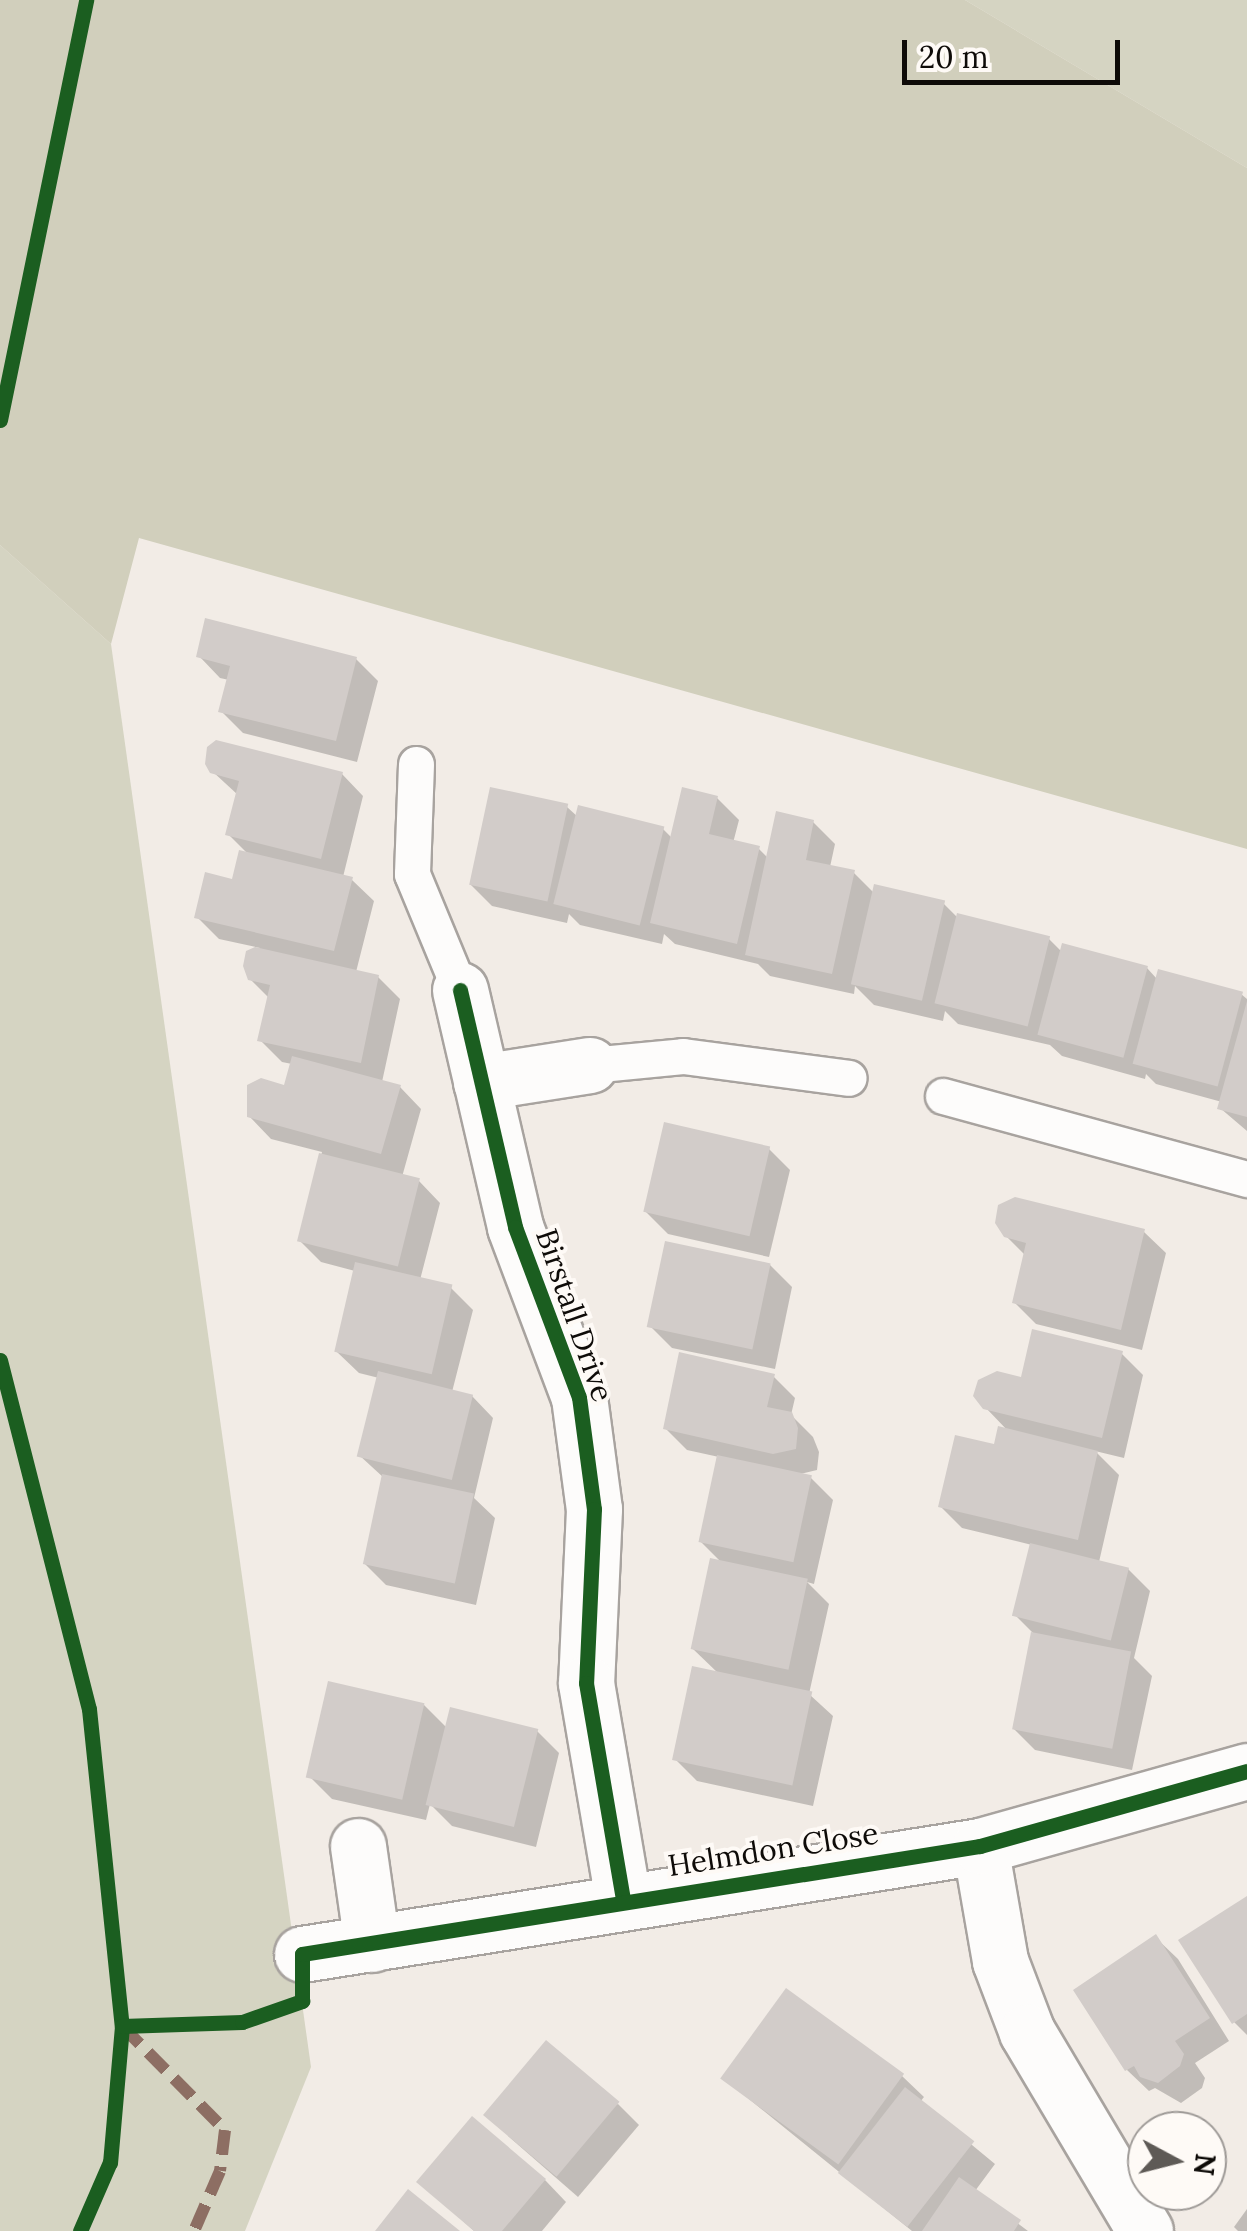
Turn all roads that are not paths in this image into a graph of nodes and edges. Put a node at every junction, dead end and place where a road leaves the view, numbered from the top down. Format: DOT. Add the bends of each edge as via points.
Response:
graph roads {
  1 [pos="416,764"];
  2 [pos="460,990"];
  3 [pos="590,1065"];
  4 [pos="849,1078"];
  5 [pos="481,1082"];
  6 [pos="943,1096"];
  7 [pos="1247,1179"];
  8 [pos="1247,1771"];
  9 [pos="358,1846"];
  10 [pos="980,1846"];
  11 [pos="623,1900"];
  12 [pos="372,1944"];
  13 [pos="302,1954"];
  14 [pos="1145,2231"];
  1 -- 2 [label="lane" via="412,874"];
  2 -- 5 [label="street, Birstall Drive"];
  3 -- 4 [label="lane" via="683,1056"];
  3 -- 5 [label="street"];
  5 -- 11 [label="street, Birstall Drive" via="516,1227 579,1397 594,1509 586,1683"];
  6 -- 7 [label="lane"];
  8 -- 10 [label="street, Helmdon Close"];
  9 -- 12 [label="street"];
  10 -- 11 [label="street, Helmdon Close"];
  10 -- 14 [label="street" via="1000,1961 1027,2032"];
  11 -- 12 [label="street, Helmdon Close"];
  12 -- 13 [label="street, Helmdon Close"];
}
